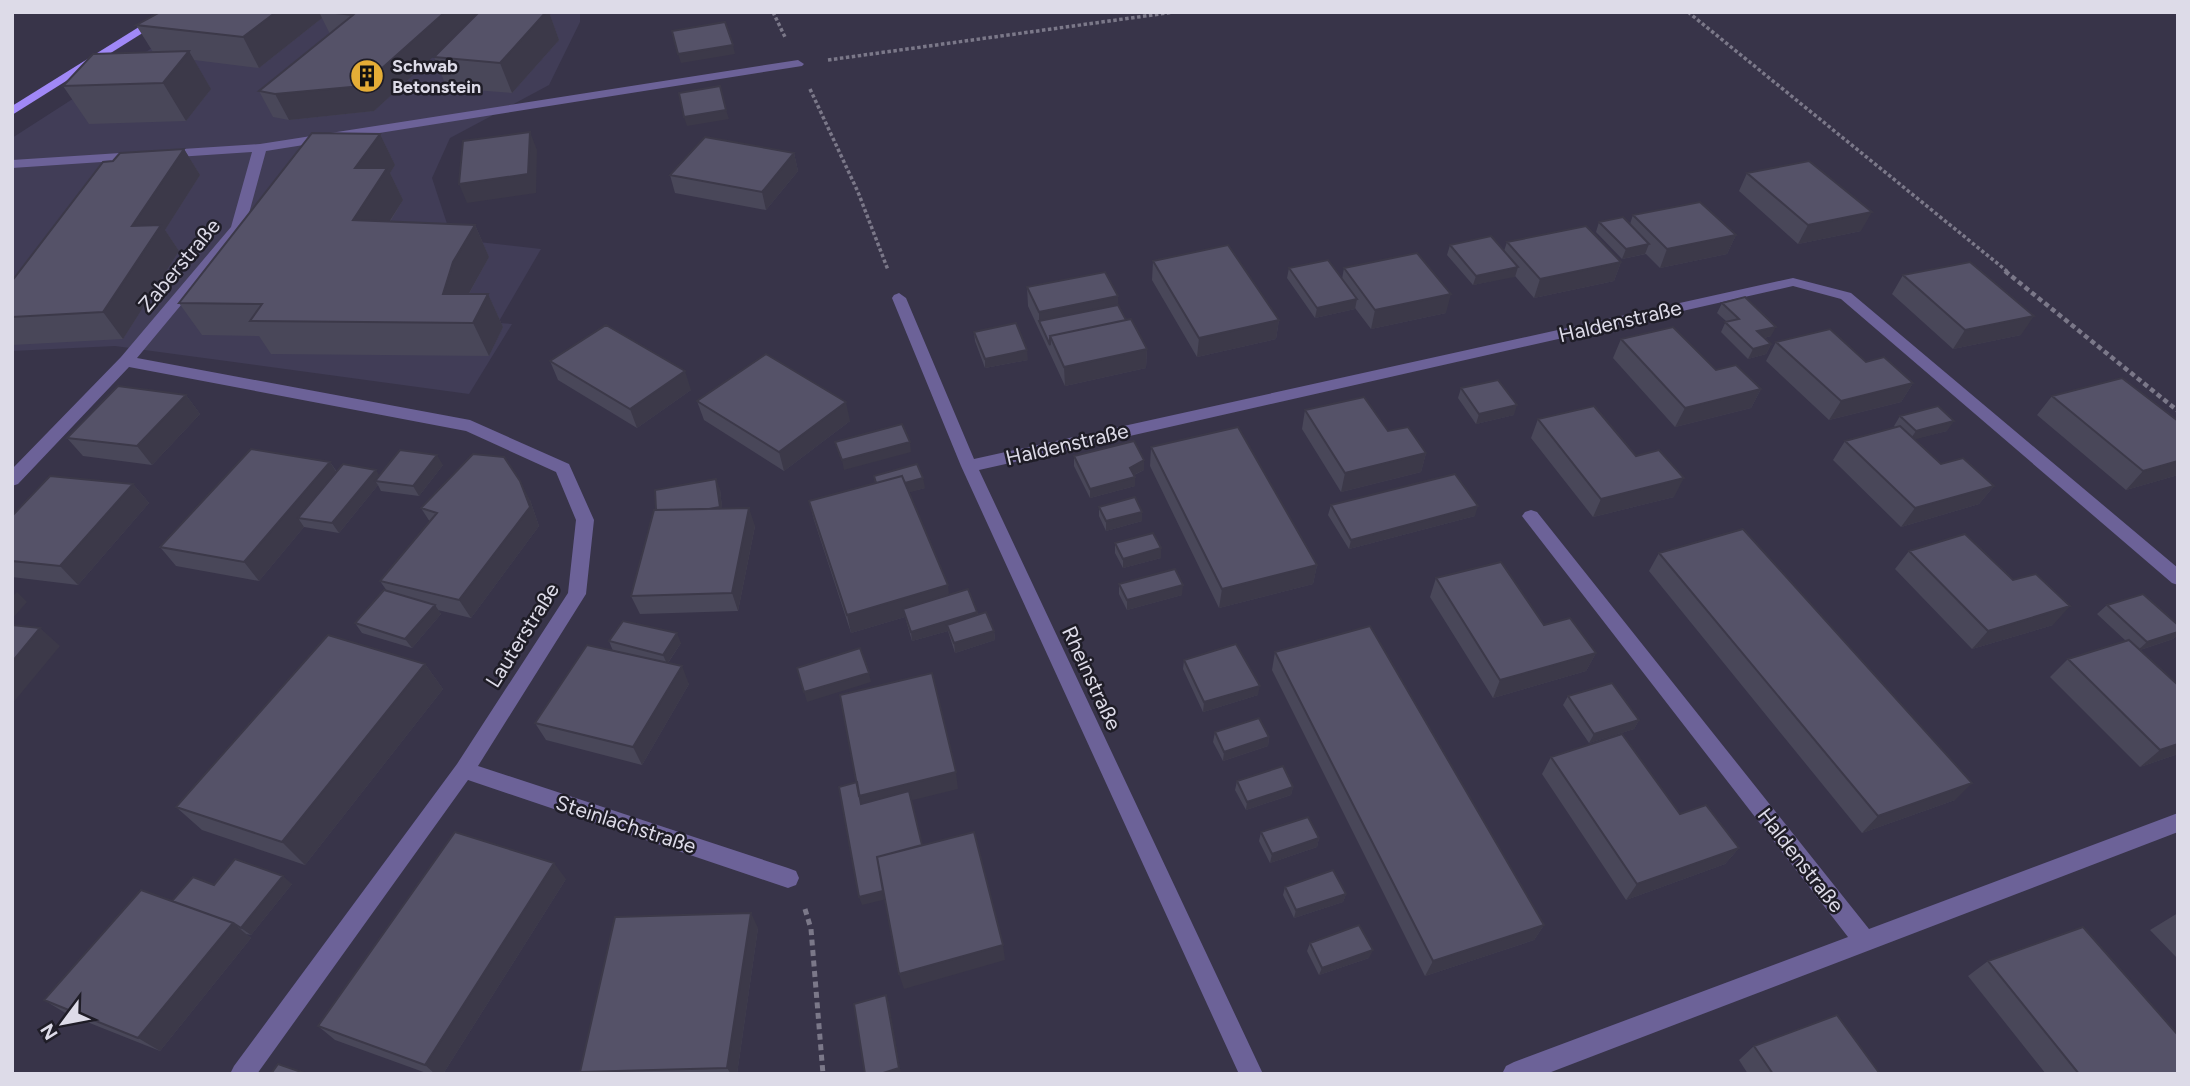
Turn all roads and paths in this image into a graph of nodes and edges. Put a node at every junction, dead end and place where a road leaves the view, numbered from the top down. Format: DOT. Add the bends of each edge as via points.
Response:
graph roads {
  1 [pos="171,12"];
  2 [pos="773,12"];
  3 [pos="1174,12"];
  4 [pos="1688,12"];
  5 [pos="798,64"];
  6 [pos="12,110"];
  7 [pos="260,148"];
  8 [pos="12,164"];
  9 [pos="899,298"];
  10 [pos="125,361"];
  11 [pos="2178,411"];
  12 [pos="970,466"];
  13 [pos="12,480"];
  14 [pos="1531,516"];
  15 [pos="2178,578"];
  16 [pos="464,770"];
  17 [pos="2178,822"];
  18 [pos="788,878"];
  19 [pos="1864,940"];
  20 [pos="242,1074"];
  21 [pos="823,1074"];
  22 [pos="1251,1074"];
  23 [pos="1514,1074"];
  1 -- 6 [label="main road"];
  2 -- 5 [label="path"];
  3 -- 5 [label="path"];
  4 -- 11 [label="path"];
  5 -- 7 [label="street"];
  5 -- 9 [label="path" via="858,192"];
  7 -- 8 [label="street"];
  7 -- 10 [label="street, Zaberstraße" via="239,228"];
  9 -- 12 [label="street, Rheinstraße"];
  10 -- 13 [label="street, Zaberstraße"];
  10 -- 16 [label="street, Lauterstraße" via="470,426 563,468 585,520 577,594"];
  12 -- 15 [label="street, Haldenstraße" via="1793,282 1846,296"];
  12 -- 22 [label="street, Rheinstraße"];
  14 -- 19 [label="street, Haldenstraße"];
  16 -- 18 [label="street, Steinlachstraße"];
  16 -- 20 [label="street, Lauterstraße"];
  17 -- 19 [label="street"];
  18 -- 21 [label="path" via="801,891 811,929"];
  19 -- 23 [label="street"];
}
